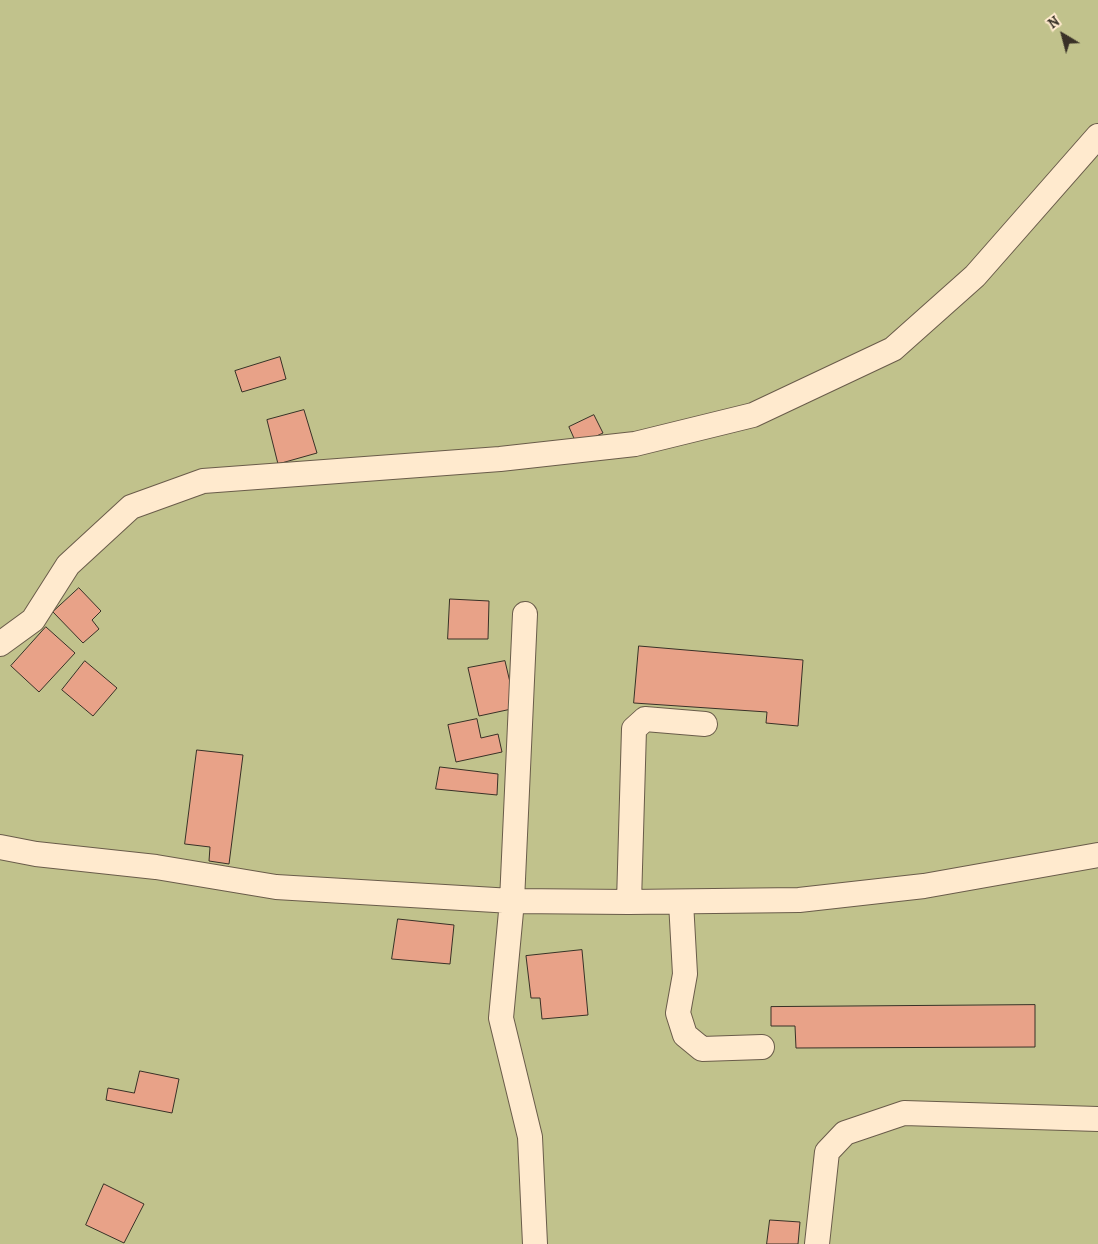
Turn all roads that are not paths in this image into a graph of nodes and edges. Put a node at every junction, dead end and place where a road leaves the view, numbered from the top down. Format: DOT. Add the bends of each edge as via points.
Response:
graph roads {
  1 [pos="1098,136"];
  2 [pos="525,614"];
  3 [pos="0,644"];
  4 [pos="705,724"];
  5 [pos="0,847"];
  6 [pos="1098,855"];
  7 [pos="512,901"];
  8 [pos="629,902"];
  9 [pos="681,902"];
  10 [pos="762,1047"];
  11 [pos="1098,1119"];
  12 [pos="535,1244"];
  13 [pos="817,1244"];
  1 -- 3 [label="street" via="975,276 893,349 762,411 635,444 500,459 203,480 131,507 68,565 33,620"];
  2 -- 7 [label="street"];
  4 -- 8 [label="street" via="645,719 634,729"];
  5 -- 7 [label="street" via="36,854 156,866 276,887"];
  6 -- 9 [label="street" via="924,886 800,900"];
  7 -- 8 [label="street"];
  7 -- 12 [label="street" via="501,1018 530,1137"];
  8 -- 9 [label="street"];
  9 -- 10 [label="street" via="685,974 678,1013 685,1035 702,1049"];
  11 -- 13 [label="street" via="904,1113 846,1134 827,1152"];
}
